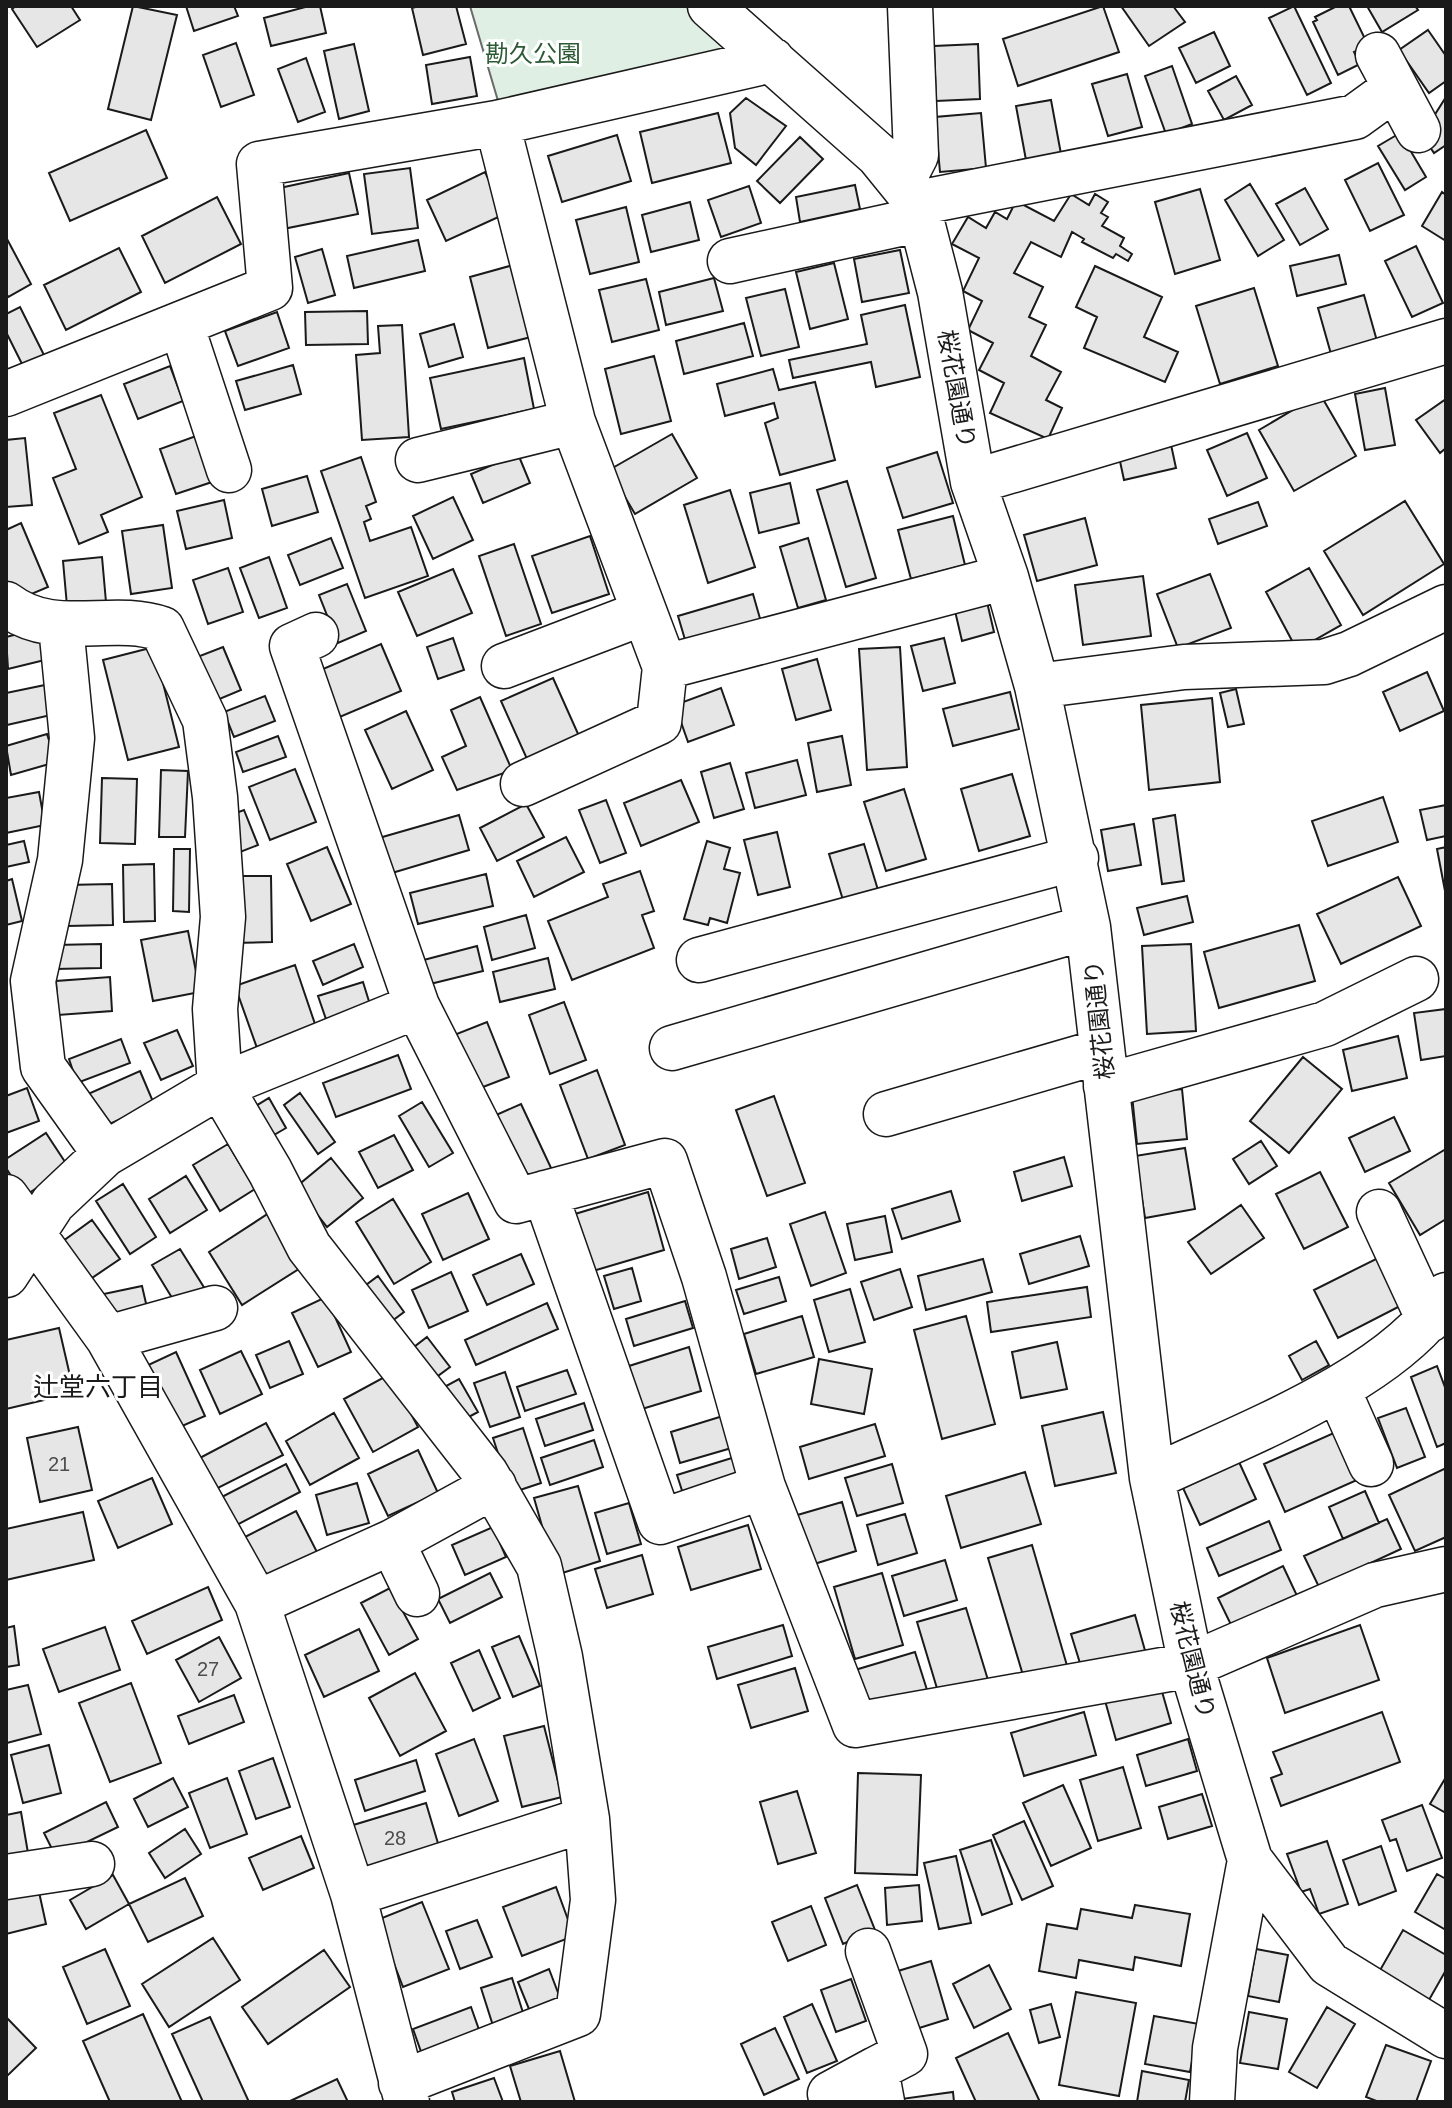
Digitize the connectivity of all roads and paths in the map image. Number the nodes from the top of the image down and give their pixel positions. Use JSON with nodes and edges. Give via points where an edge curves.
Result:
{"nodes":[{"id":1,"x":710,"y":6,"type":"edge"},
{"id":2,"x":910,"y":6,"type":"edge"},
{"id":3,"x":772,"y":60,"type":"junction"},
{"id":4,"x":497,"y":123,"type":"junction"},
{"id":5,"x":1418,"y":130,"type":"dead end"},
{"id":6,"x":914,"y":201,"type":"junction"},
{"id":7,"x":730,"y":261,"type":"dead end"},
{"id":8,"x":181,"y":324,"type":"junction"},
{"id":9,"x":1446,"y":341,"type":"edge"},
{"id":10,"x":6,"y":394,"type":"edge"},
{"id":11,"x":573,"y":422,"type":"junction"},
{"id":12,"x":418,"y":460,"type":"dead end"},
{"id":13,"x":229,"y":470,"type":"dead end"},
{"id":14,"x":973,"y":482,"type":"junction"},
{"id":15,"x":1006,"y":577,"type":"junction"},
{"id":16,"x":6,"y":604,"type":"edge"},
{"id":17,"x":1446,"y":607,"type":"edge"},
{"id":18,"x":643,"y":613,"type":"junction"},
{"id":19,"x":61,"y":626,"type":"junction"},
{"id":20,"x":316,"y":635,"type":"dead end"},
{"id":21,"x":504,"y":666,"type":"dead end"},
{"id":22,"x":665,"y":667,"type":"junction"},
{"id":23,"x":1037,"y":686,"type":"junction"},
{"id":24,"x":523,"y":784,"type":"dead end"},
{"id":25,"x":1076,"y":858,"type":"junction"},
{"id":26,"x":1088,"y":927,"type":"junction"},
{"id":27,"x":699,"y":960,"type":"dead end"},
{"id":28,"x":1416,"y":979,"type":"dead end"},
{"id":29,"x":417,"y":1006,"type":"junction"},
{"id":30,"x":672,"y":1048,"type":"dead end"},
{"id":31,"x":1104,"y":1068,"type":"junction"},
{"id":32,"x":220,"y":1086,"type":"junction"},
{"id":33,"x":886,"y":1114,"type":"dead end"},
{"id":34,"x":105,"y":1154,"type":"junction"},
{"id":35,"x":545,"y":1193,"type":"junction"},
{"id":36,"x":6,"y":1197,"type":"edge"},
{"id":37,"x":1379,"y":1212,"type":"dead end"},
{"id":38,"x":33,"y":1236,"type":"junction"},
{"id":39,"x":6,"y":1275,"type":"edge"},
{"id":40,"x":215,"y":1308,"type":"dead end"},
{"id":41,"x":1441,"y":1308,"type":"edge"},
{"id":42,"x":108,"y":1338,"type":"junction"},
{"id":43,"x":1338,"y":1390,"type":"junction"},
{"id":44,"x":1371,"y":1464,"type":"dead end"},
{"id":45,"x":1152,"y":1478,"type":"junction"},
{"id":46,"x":494,"y":1486,"type":"junction"},
{"id":47,"x":763,"y":1487,"type":"junction"},
{"id":48,"x":392,"y":1542,"type":"junction"},
{"id":49,"x":1446,"y":1569,"type":"edge"},
{"id":50,"x":417,"y":1594,"type":"dead end"},
{"id":51,"x":257,"y":1603,"type":"junction"},
{"id":52,"x":1191,"y":1665,"type":"junction"},
{"id":53,"x":587,"y":1819,"type":"junction"},
{"id":54,"x":1250,"y":1860,"type":"junction"},
{"id":55,"x":92,"y":1864,"type":"dead end"},
{"id":56,"x":6,"y":1877,"type":"edge"},
{"id":57,"x":353,"y":1894,"type":"junction"},
{"id":58,"x":868,"y":1951,"type":"dead end"},
{"id":59,"x":1443,"y":2029,"type":"edge"},
{"id":60,"x":879,"y":2085,"type":"edge"},
{"id":61,"x":404,"y":2092,"type":"edge"},
{"id":62,"x":830,"y":2094,"type":"dead end"},
{"id":63,"x":1212,"y":2102,"type":"edge"}],
"edges":[{"from":1,"to":3,"type":"street","name":"桜花園通り"},
{"from":2,"to":6,"type":"street"},
{"from":3,"to":4,"type":"street"},
{"from":3,"to":6,"type":"street","name":"桜花園通り","via":[[878,155]]},
{"from":4,"to":8,"type":"street","via":[[259,164],[270,288]]},
{"from":4,"to":11,"type":"street"},
{"from":5,"to":6,"type":"street","via":[[1386,71],[1355,117]]},
{"from":6,"to":7,"type":"street"},
{"from":6,"to":14,"type":"street","name":"桜花園通り","via":[[940,292]]},
{"from":8,"to":10,"type":"street"},
{"from":8,"to":13,"type":"street"},
{"from":9,"to":14,"type":"street"},
{"from":11,"to":12,"type":"street"},
{"from":11,"to":18,"type":"street"},
{"from":14,"to":15,"type":"street","name":"桜花園通り"},
{"from":15,"to":22,"type":"street"},
{"from":15,"to":23,"type":"street","name":"桜花園通り"},
{"from":16,"to":19,"type":"street"},
{"from":17,"to":23,"type":"street","via":[[1324,662],[1184,667]]},
{"from":18,"to":21,"type":"street"},
{"from":18,"to":22,"type":"street"},
{"from":19,"to":32,"type":"street","via":[[145,623],[162,629],[205,720],[223,917],[215,1009]]},
{"from":19,"to":34,"type":"street","via":[[72,738],[60,860],[33,981],[43,1067]]},
{"from":20,"to":29,"type":"street","via":[[292,646]]},
{"from":22,"to":24,"type":"street","via":[[659,722]]},
{"from":23,"to":25,"type":"street","name":"桜花園通り"},
{"from":25,"to":26,"type":"street","name":"桜花園通り"},
{"from":25,"to":27,"type":"street"},
{"from":26,"to":30,"type":"street"},
{"from":26,"to":31,"type":"street","name":"桜花園通り"},
{"from":28,"to":31,"type":"street","via":[[1325,1024]]},
{"from":29,"to":32,"type":"street"},
{"from":29,"to":35,"type":"street","via":[[516,1201]]},
{"from":31,"to":33,"type":"street"},
{"from":31,"to":45,"type":"street","name":"桜花園通り"},
{"from":32,"to":34,"type":"street"},
{"from":32,"to":46,"type":"street","via":[[309,1247]]},
{"from":34,"to":38,"type":"street","via":[[53,1203]]},
{"from":35,"to":47,"type":"street","via":[[660,1522]]},
{"from":35,"to":47,"type":"street","via":[[665,1161]]},
{"from":36,"to":38,"type":"street"},
{"from":37,"to":41,"type":"street"},
{"from":38,"to":39,"type":"street"},
{"from":38,"to":42,"type":"street"},
{"from":40,"to":42,"type":"street"},
{"from":41,"to":43,"type":"street"},
{"from":42,"to":51,"type":"street"},
{"from":43,"to":44,"type":"street"},
{"from":43,"to":45,"type":"street"},
{"from":45,"to":52,"type":"street","name":"桜花園通り"},
{"from":46,"to":48,"type":"street"},
{"from":46,"to":53,"type":"street","via":[[539,1566]]},
{"from":47,"to":52,"type":"street","via":[[855,1725]]},
{"from":48,"to":50,"type":"street"},
{"from":48,"to":51,"type":"street"},
{"from":49,"to":52,"type":"street","via":[[1375,1585]]},
{"from":51,"to":57,"type":"street"},
{"from":52,"to":54,"type":"street","name":"桜花園通り"},
{"from":53,"to":57,"type":"street"},
{"from":53,"to":61,"type":"street","via":[[593,1900],[578,2014]]},
{"from":54,"to":59,"type":"street","name":"桜花園通り","via":[[1329,1964]]},
{"from":54,"to":63,"type":"street","via":[[1215,2048]]},
{"from":55,"to":56,"type":"street"},
{"from":57,"to":61,"type":"street"},
{"from":58,"to":60,"type":"street","via":[[905,2054]]},
{"from":60,"to":62,"type":"street"}]}
